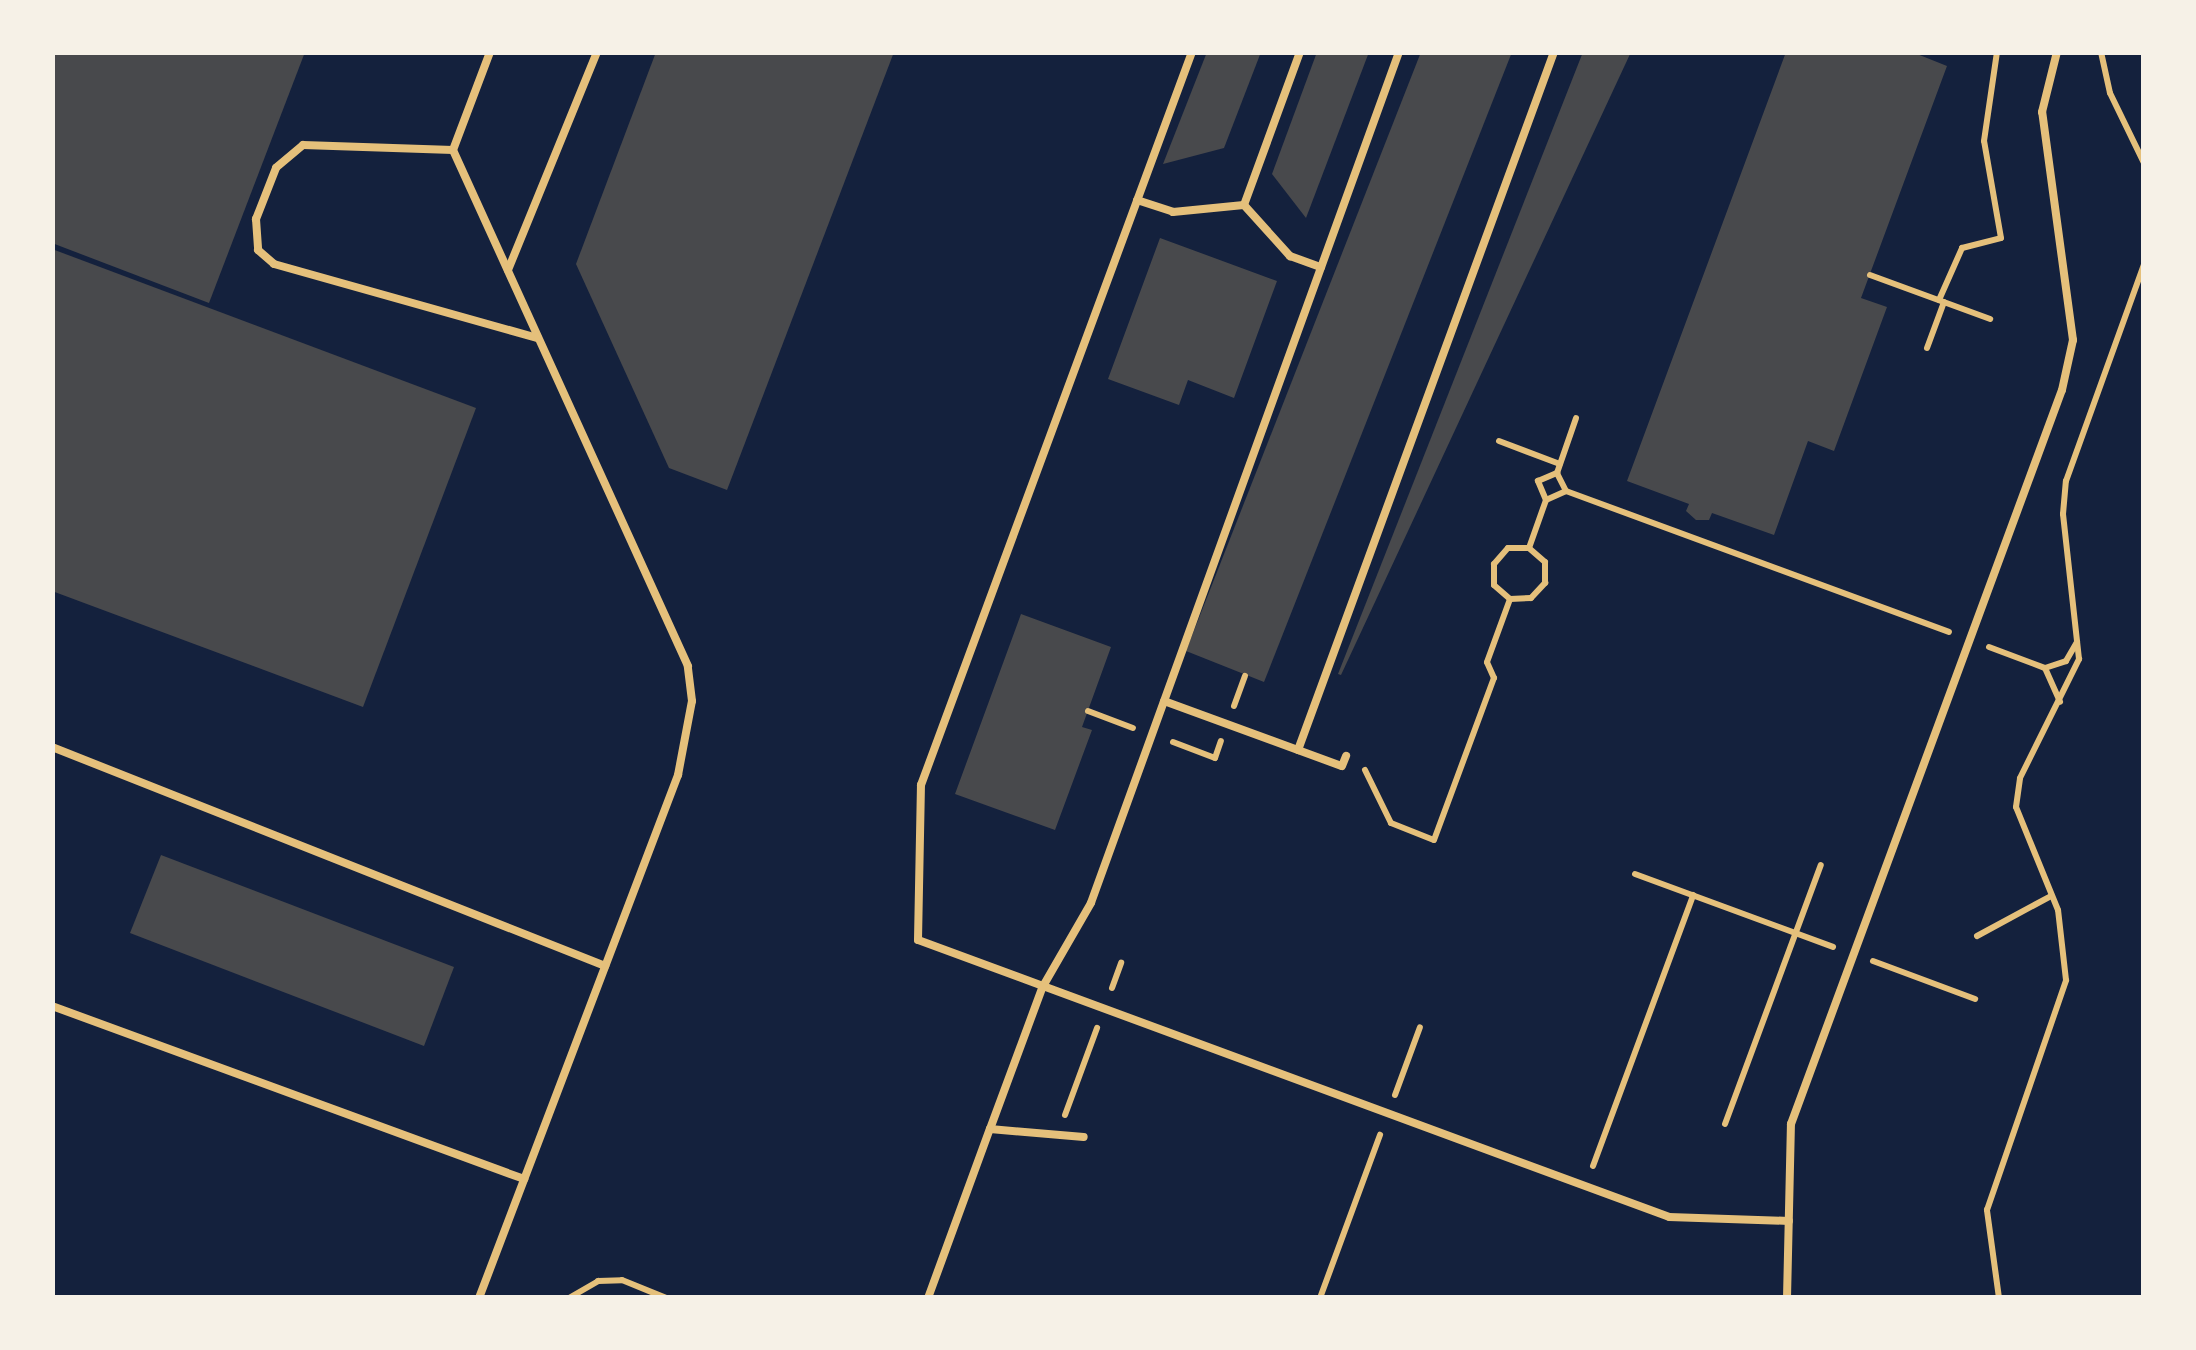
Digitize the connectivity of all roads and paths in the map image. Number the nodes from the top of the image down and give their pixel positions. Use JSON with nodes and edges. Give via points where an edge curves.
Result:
{"nodes":[{"id":1,"x":490,"y":52,"type":"edge"},
{"id":2,"x":597,"y":52,"type":"edge"},
{"id":3,"x":1192,"y":52,"type":"edge"},
{"id":4,"x":1300,"y":52,"type":"edge"},
{"id":5,"x":1398,"y":52,"type":"edge"},
{"id":6,"x":1554,"y":52,"type":"edge"},
{"id":7,"x":1997,"y":52,"type":"edge"},
{"id":8,"x":2056,"y":52,"type":"edge"},
{"id":9,"x":2102,"y":52,"type":"edge"},
{"id":10,"x":453,"y":150,"type":"junction"},
{"id":11,"x":2144,"y":162,"type":"edge"},
{"id":12,"x":1137,"y":200,"type":"junction"},
{"id":13,"x":1244,"y":204,"type":"junction"},
{"id":14,"x":2144,"y":264,"type":"edge"},
{"id":15,"x":1321,"y":267,"type":"junction"},
{"id":16,"x":508,"y":270,"type":"junction"},
{"id":17,"x":1870,"y":275,"type":"dead end"},
{"id":18,"x":1942,"y":301,"type":"junction"},
{"id":19,"x":1990,"y":318,"type":"dead end"},
{"id":20,"x":538,"y":338,"type":"junction"},
{"id":21,"x":1927,"y":348,"type":"dead end"},
{"id":22,"x":1576,"y":418,"type":"dead end"},
{"id":23,"x":1499,"y":441,"type":"dead end"},
{"id":24,"x":1558,"y":468,"type":"junction"},
{"id":25,"x":1566,"y":491,"type":"junction"},
{"id":26,"x":1546,"y":500,"type":"junction"},
{"id":27,"x":1529,"y":548,"type":"junction"},
{"id":28,"x":1510,"y":599,"type":"junction"},
{"id":29,"x":1970,"y":640,"type":"junction"},
{"id":30,"x":2078,"y":642,"type":"junction"},
{"id":31,"x":2046,"y":668,"type":"junction"},
{"id":32,"x":1164,"y":701,"type":"junction"},
{"id":33,"x":2060,"y":702,"type":"junction"},
{"id":34,"x":52,"y":747,"type":"edge"},
{"id":35,"x":1298,"y":750,"type":"junction"},
{"id":36,"x":1346,"y":756,"type":"joint"},
{"id":37,"x":1820,"y":865,"type":"dead end"},
{"id":38,"x":1635,"y":874,"type":"dead end"},
{"id":39,"x":1693,"y":895,"type":"junction"},
{"id":40,"x":2051,"y":896,"type":"junction"},
{"id":41,"x":1795,"y":932,"type":"junction"},
{"id":42,"x":1977,"y":936,"type":"dead end"},
{"id":43,"x":1854,"y":955,"type":"junction"},
{"id":44,"x":1121,"y":964,"type":"dead end"},
{"id":45,"x":605,"y":966,"type":"junction"},
{"id":46,"x":1043,"y":986,"type":"junction"},
{"id":47,"x":1975,"y":999,"type":"dead end"},
{"id":48,"x":52,"y":1006,"type":"edge"},
{"id":49,"x":1104,"y":1009,"type":"junction"},
{"id":50,"x":1420,"y":1027,"type":"dead end"},
{"id":51,"x":1388,"y":1113,"type":"junction"},
{"id":52,"x":1724,"y":1124,"type":"dead end"},
{"id":53,"x":990,"y":1129,"type":"junction"},
{"id":54,"x":1058,"y":1135,"type":"junction"},
{"id":55,"x":1084,"y":1138,"type":"dead end"},
{"id":56,"x":524,"y":1179,"type":"junction"},
{"id":57,"x":1585,"y":1186,"type":"junction"},
{"id":58,"x":1789,"y":1221,"type":"junction"},
{"id":59,"x":662,"y":1297,"type":"edge"},
{"id":60,"x":479,"y":1298,"type":"edge"},
{"id":61,"x":569,"y":1298,"type":"edge"},
{"id":62,"x":928,"y":1298,"type":"edge"},
{"id":63,"x":1320,"y":1298,"type":"edge"},
{"id":64,"x":1787,"y":1298,"type":"edge"},
{"id":65,"x":1999,"y":1298,"type":"edge"}],
"edges":[{"from":1,"to":10,"type":"lane"},
{"from":2,"to":16,"type":"lane"},
{"from":3,"to":12,"type":"lane"},
{"from":4,"to":13,"type":"lane"},
{"from":5,"to":15,"type":"lane"},
{"from":6,"to":35,"type":"lane"},
{"from":7,"to":18,"type":"path","via":[[1984,141],[2000,238],[1962,248]]},
{"from":8,"to":29,"type":"lane","via":[[2042,112],[2073,340],[2062,390]]},
{"from":9,"to":11,"type":"path","via":[[2110,93]]},
{"from":10,"to":16,"type":"lane"},
{"from":10,"to":20,"type":"lane","via":[[303,145],[276,168],[256,219],[258,250],[274,264]]},
{"from":12,"to":13,"type":"lane","via":[[1173,212]]},
{"from":12,"to":46,"type":"lane","via":[[922,785],[918,940]]},
{"from":13,"to":15,"type":"lane","via":[[1290,256]]},
{"from":14,"to":30,"type":"path","via":[[2066,481],[2062,514]]},
{"from":15,"to":32,"type":"lane"},
{"from":16,"to":20,"type":"lane"},
{"from":17,"to":18,"type":"path"},
{"from":18,"to":19,"type":"path"},
{"from":18,"to":21,"type":"path"},
{"from":20,"to":45,"type":"lane","via":[[688,666],[692,701],[678,774]]},
{"from":22,"to":24,"type":"path"},
{"from":23,"to":24,"type":"path"},
{"from":24,"to":25,"type":"path"},
{"from":24,"to":26,"type":"path","via":[[1538,481]]},
{"from":25,"to":26,"type":"path"},
{"from":25,"to":29,"type":"path"},
{"from":26,"to":27,"type":"path"},
{"from":27,"to":28,"type":"path","via":[[1544,562],[1545,583],[1530,598]]},
{"from":27,"to":28,"type":"path","via":[[1508,548],[1494,564],[1494,585]]},
{"from":28,"to":36,"type":"path","via":[[1487,662],[1494,678],[1434,840],[1391,823],[1362,762]]},
{"from":29,"to":31,"type":"path"},
{"from":29,"to":43,"type":"lane"},
{"from":30,"to":31,"type":"path","via":[[2066,661]]},
{"from":30,"to":33,"type":"path","via":[[2079,659]]},
{"from":31,"to":33,"type":"path"},
{"from":32,"to":35,"type":"lane"},
{"from":32,"to":46,"type":"lane","via":[[1091,902]]},
{"from":33,"to":40,"type":"path","via":[[2020,778],[2016,807]]},
{"from":34,"to":45,"type":"lane"},
{"from":35,"to":36,"type":"lane","via":[[1342,766]]},
{"from":37,"to":41,"type":"path"},
{"from":38,"to":39,"type":"path"},
{"from":39,"to":41,"type":"path"},
{"from":39,"to":57,"type":"path"},
{"from":40,"to":42,"type":"path"},
{"from":40,"to":65,"type":"path","via":[[2064,933],[2066,980],[1987,1210]]},
{"from":41,"to":43,"type":"path"},
{"from":41,"to":52,"type":"path"},
{"from":43,"to":47,"type":"path"},
{"from":43,"to":58,"type":"lane","via":[[1791,1124]]},
{"from":44,"to":49,"type":"path"},
{"from":45,"to":56,"type":"lane"},
{"from":46,"to":49,"type":"lane"},
{"from":46,"to":53,"type":"lane"},
{"from":48,"to":56,"type":"lane"},
{"from":49,"to":51,"type":"lane"},
{"from":49,"to":54,"type":"path"},
{"from":50,"to":51,"type":"path"},
{"from":51,"to":57,"type":"lane"},
{"from":51,"to":63,"type":"path"},
{"from":53,"to":54,"type":"lane"},
{"from":53,"to":62,"type":"lane"},
{"from":54,"to":55,"type":"lane"},
{"from":56,"to":60,"type":"lane"},
{"from":57,"to":58,"type":"lane","via":[[1669,1216]]},
{"from":58,"to":64,"type":"lane"},
{"from":59,"to":61,"type":"path","via":[[622,1280],[598,1281]]}]}
